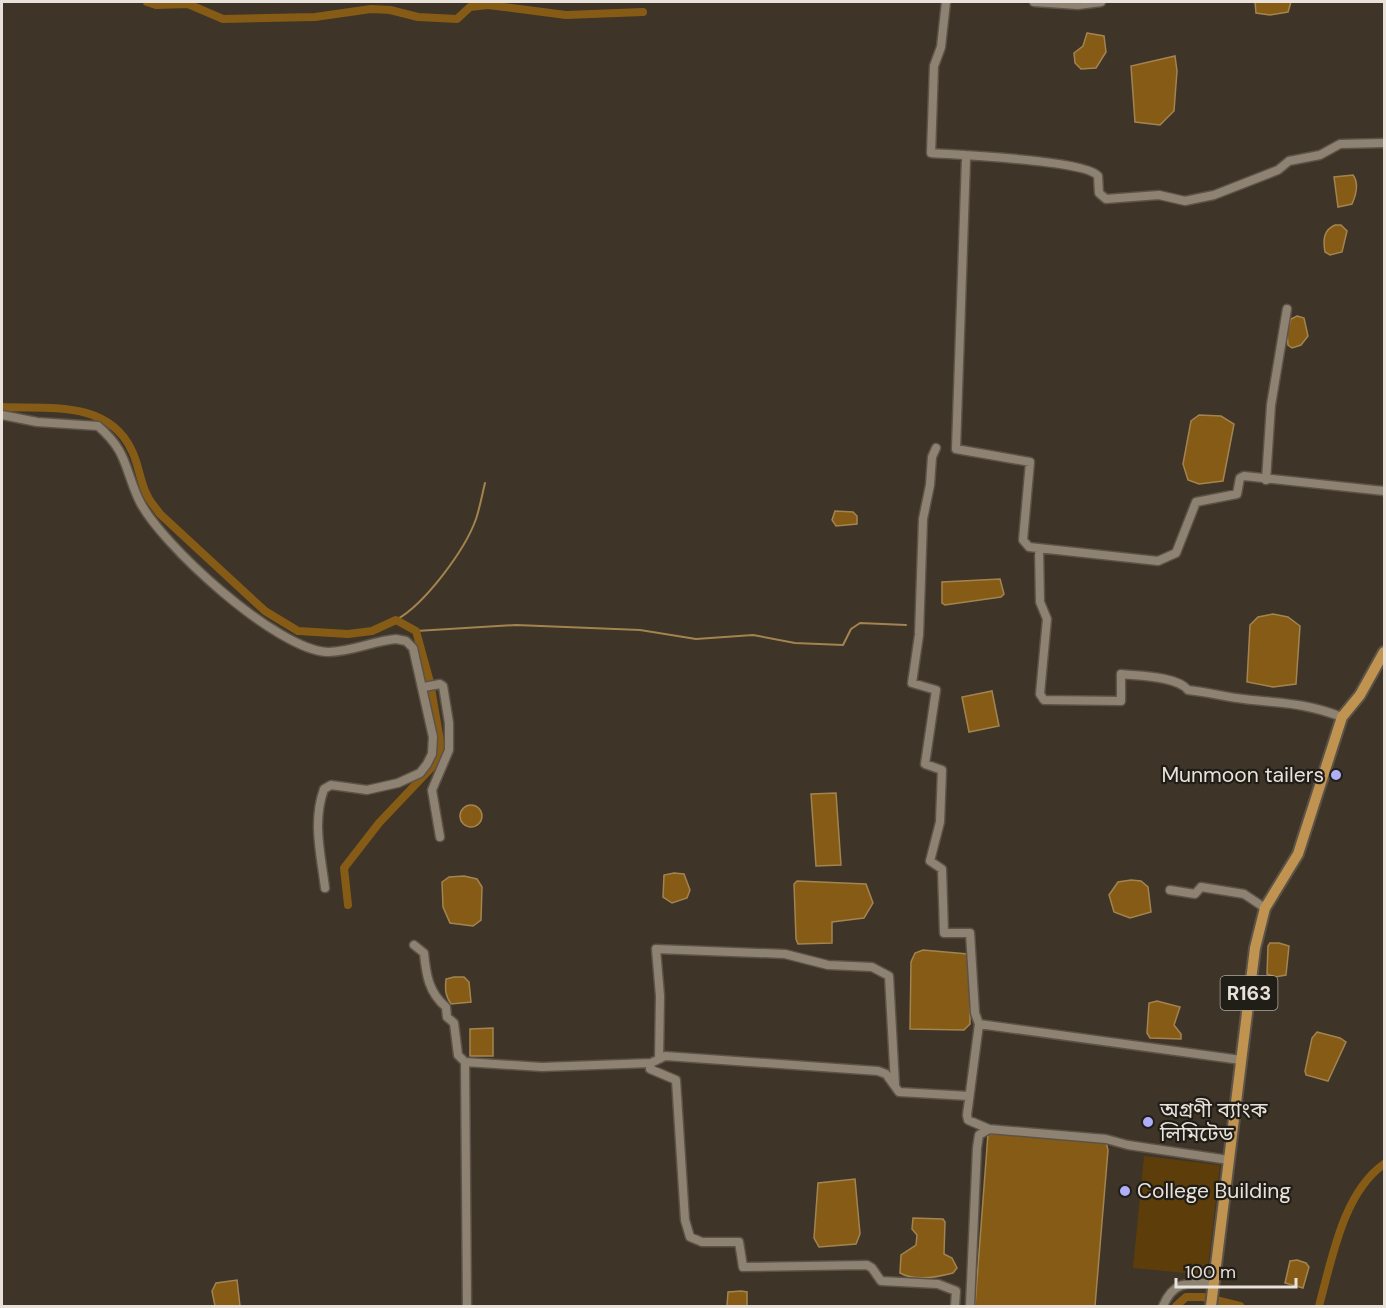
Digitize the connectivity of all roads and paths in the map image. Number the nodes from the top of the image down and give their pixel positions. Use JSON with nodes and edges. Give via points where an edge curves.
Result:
{"nodes":[{"id":1,"x":946,"y":2,"type":"edge"},
{"id":2,"x":1034,"y":2,"type":"edge"},
{"id":3,"x":1101,"y":2,"type":"edge"},
{"id":4,"x":1384,"y":143,"type":"edge"},
{"id":5,"x":964,"y":155,"type":"junction"},
{"id":6,"x":1287,"y":309,"type":"dead end"},
{"id":7,"x":2,"y":415,"type":"edge"},
{"id":8,"x":936,"y":448,"type":"dead end"},
{"id":9,"x":1266,"y":480,"type":"junction"},
{"id":10,"x":1384,"y":491,"type":"edge"},
{"id":11,"x":1039,"y":548,"type":"junction"},
{"id":12,"x":1384,"y":652,"type":"edge"},
{"id":13,"x":424,"y":687,"type":"junction"},
{"id":14,"x":1342,"y":717,"type":"junction"},
{"id":15,"x":440,"y":837,"type":"dead end"},
{"id":16,"x":325,"y":888,"type":"dead end"},
{"id":17,"x":1170,"y":890,"type":"dead end"},
{"id":18,"x":1265,"y":908,"type":"junction"},
{"id":19,"x":414,"y":945,"type":"dead end"},
{"id":20,"x":979,"y":1024,"type":"junction"},
{"id":21,"x":1240,"y":1060,"type":"junction"},
{"id":22,"x":655,"y":1061,"type":"junction"},
{"id":23,"x":465,"y":1062,"type":"junction"},
{"id":24,"x":896,"y":1087,"type":"junction"},
{"id":25,"x":969,"y":1096,"type":"junction"},
{"id":26,"x":989,"y":1129,"type":"junction"},
{"id":27,"x":1229,"y":1160,"type":"junction"},
{"id":28,"x":1214,"y":1284,"type":"junction"},
{"id":29,"x":467,"y":1306,"type":"edge"},
{"id":30,"x":955,"y":1306,"type":"edge"},
{"id":31,"x":969,"y":1306,"type":"edge"},
{"id":32,"x":1162,"y":1306,"type":"edge"},
{"id":33,"x":1211,"y":1306,"type":"edge"}],
"edges":[{"from":1,"to":5,"type":"street","via":[[941,47],[934,66],[929,150]]},
{"from":2,"to":3,"type":"street"},
{"from":4,"to":5,"type":"street","via":[[1340,144],[1320,154],[1289,161],[1278,170],[1214,195],[1185,201],[1159,195],[1106,199],[1099,193],[1098,176],[1088,170]]},
{"from":5,"to":11,"type":"street","via":[[956,449],[1030,462],[1023,540],[1029,547]]},
{"from":6,"to":9,"type":"street","via":[[1271,405]]},
{"from":7,"to":13,"type":"street","via":[[98,426],[122,451],[139,499],[168,541],[225,593],[278,632],[316,650],[329,652],[384,640],[406,641],[413,648]]},
{"from":8,"to":20,"type":"street","via":[[923,519],[919,635],[912,683],[936,690],[925,764],[942,770],[940,822],[930,861],[942,869],[944,933],[970,933]]},
{"from":9,"to":10,"type":"street"},
{"from":9,"to":11,"type":"street","via":[[1244,476],[1240,478],[1237,494],[1196,502],[1176,553],[1158,561]]},
{"from":11,"to":14,"type":"street","via":[[1040,602],[1047,619],[1040,694],[1044,700],[1121,701],[1121,674],[1155,677],[1185,685],[1188,690],[1296,703]]},
{"from":12,"to":14,"type":"main road","number":"R163","via":[[1376,672]]},
{"from":13,"to":15,"type":"street","via":[[443,687],[449,723],[448,750],[432,785]]},
{"from":13,"to":16,"type":"street","via":[[434,737],[432,754],[420,773],[367,790],[332,785],[324,789],[318,805],[317,829]]},
{"from":14,"to":18,"type":"main road","number":"R163","via":[[1298,854]]},
{"from":17,"to":18,"type":"street","via":[[1195,894],[1201,887],[1244,894]]},
{"from":18,"to":21,"type":"main road","number":"R163","via":[[1255,948]]},
{"from":19,"to":23,"type":"street","via":[[424,953],[434,997],[446,1007],[447,1017],[454,1023],[458,1055]]},
{"from":20,"to":21,"type":"street"},
{"from":20,"to":25,"type":"street"},
{"from":21,"to":27,"type":"main road","number":"R163"},
{"from":22,"to":23,"type":"street","via":[[542,1067]]},
{"from":22,"to":24,"type":"street","via":[[676,1056],[878,1071],[886,1074]]},
{"from":22,"to":24,"type":"street","via":[[660,996],[656,949],[785,954],[828,965],[872,967],[889,976]]},
{"from":22,"to":30,"type":"street","via":[[653,1071],[669,1074],[676,1080],[685,1220],[690,1237],[702,1242],[739,1242],[743,1267],[867,1265],[881,1281],[938,1284],[956,1291]]},
{"from":23,"to":29,"type":"street"},
{"from":24,"to":25,"type":"street","via":[[899,1092]]},
{"from":25,"to":26,"type":"street","via":[[968,1120]]},
{"from":26,"to":27,"type":"street","via":[[1106,1139]]},
{"from":26,"to":31,"type":"street","via":[[979,1135],[977,1148]]},
{"from":27,"to":28,"type":"main road","number":"R163"},
{"from":28,"to":32,"type":"street","via":[[1173,1288]]},
{"from":28,"to":33,"type":"main road","number":"R163"}]}
